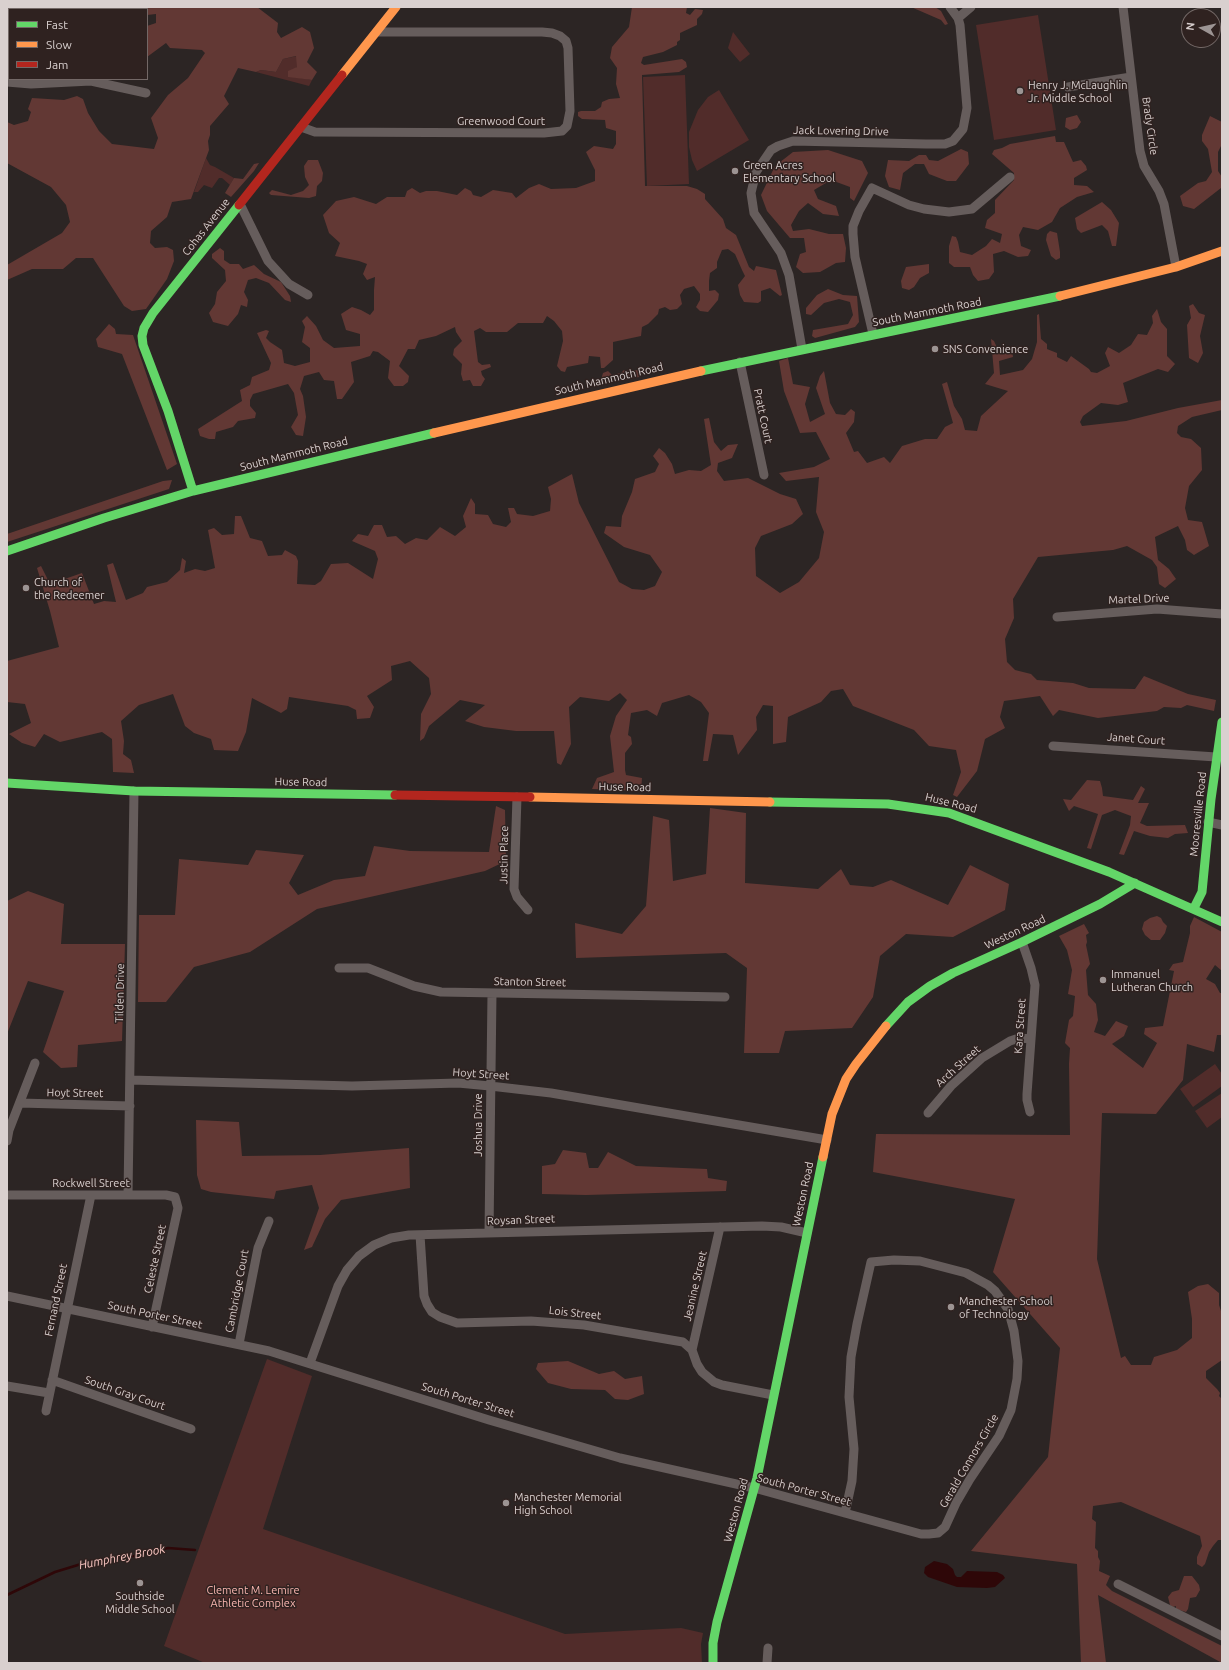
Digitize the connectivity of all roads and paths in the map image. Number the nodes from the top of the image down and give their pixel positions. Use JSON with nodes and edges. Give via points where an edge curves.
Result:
{"nodes":[{"id":1,"x":396,"y":7,"type":"edge"},
{"id":2,"x":950,"y":7,"type":"edge"},
{"id":3,"x":971,"y":7,"type":"edge"},
{"id":4,"x":1123,"y":7,"type":"edge"},
{"id":5,"x":958,"y":18,"type":"junction"},
{"id":6,"x":377,"y":32,"type":"junction"},
{"id":7,"x":1131,"y":77,"type":"junction"},
{"id":8,"x":7,"y":82,"type":"edge"},
{"id":9,"x":1068,"y":87,"type":"dead end"},
{"id":10,"x":146,"y":93,"type":"dead end"},
{"id":11,"x":301,"y":127,"type":"junction"},
{"id":12,"x":1010,"y":177,"type":"dead end"},
{"id":13,"x":240,"y":204,"type":"junction"},
{"id":14,"x":1222,"y":251,"type":"edge"},
{"id":15,"x":1176,"y":267,"type":"junction"},
{"id":16,"x":308,"y":295,"type":"dead end"},
{"id":17,"x":873,"y":334,"type":"junction"},
{"id":18,"x":802,"y":349,"type":"junction"},
{"id":19,"x":740,"y":362,"type":"junction"},
{"id":20,"x":764,"y":475,"type":"dead end"},
{"id":21,"x":193,"y":491,"type":"junction"},
{"id":22,"x":7,"y":551,"type":"edge"},
{"id":23,"x":1222,"y":614,"type":"edge"},
{"id":24,"x":1058,"y":617,"type":"dead end"},
{"id":25,"x":1222,"y":722,"type":"edge"},
{"id":26,"x":1053,"y":746,"type":"dead end"},
{"id":27,"x":1216,"y":757,"type":"junction"},
{"id":28,"x":7,"y":783,"type":"edge"},
{"id":29,"x":134,"y":791,"type":"junction"},
{"id":30,"x":517,"y":797,"type":"junction"},
{"id":31,"x":1208,"y":822,"type":"junction"},
{"id":32,"x":1222,"y":825,"type":"edge"},
{"id":33,"x":1135,"y":883,"type":"junction"},
{"id":34,"x":1194,"y":908,"type":"junction"},
{"id":35,"x":528,"y":910,"type":"dead end"},
{"id":36,"x":1222,"y":922,"type":"edge"},
{"id":37,"x":1022,"y":942,"type":"junction"},
{"id":38,"x":338,"y":968,"type":"dead end"},
{"id":39,"x":492,"y":993,"type":"junction"},
{"id":40,"x":725,"y":997,"type":"dead end"},
{"id":41,"x":1031,"y":1038,"type":"junction"},
{"id":42,"x":35,"y":1064,"type":"dead end"},
{"id":43,"x":130,"y":1080,"type":"junction"},
{"id":44,"x":490,"y":1086,"type":"junction"},
{"id":45,"x":20,"y":1103,"type":"junction"},
{"id":46,"x":130,"y":1106,"type":"junction"},
{"id":47,"x":1030,"y":1112,"type":"dead end"},
{"id":48,"x":928,"y":1113,"type":"dead end"},
{"id":49,"x":827,"y":1140,"type":"junction"},
{"id":50,"x":7,"y":1141,"type":"edge"},
{"id":51,"x":7,"y":1195,"type":"edge"},
{"id":52,"x":91,"y":1195,"type":"junction"},
{"id":53,"x":128,"y":1195,"type":"junction"},
{"id":54,"x":175,"y":1197,"type":"joint"},
{"id":55,"x":270,"y":1221,"type":"dead end"},
{"id":56,"x":720,"y":1227,"type":"junction"},
{"id":57,"x":489,"y":1233,"type":"junction"},
{"id":58,"x":807,"y":1233,"type":"junction"},
{"id":59,"x":420,"y":1235,"type":"junction"},
{"id":60,"x":7,"y":1296,"type":"edge"},
{"id":61,"x":67,"y":1308,"type":"junction"},
{"id":62,"x":152,"y":1327,"type":"junction"},
{"id":63,"x":239,"y":1344,"type":"junction"},
{"id":64,"x":692,"y":1350,"type":"junction"},
{"id":65,"x":310,"y":1363,"type":"junction"},
{"id":66,"x":52,"y":1380,"type":"junction"},
{"id":67,"x":7,"y":1386,"type":"edge"},
{"id":68,"x":49,"y":1393,"type":"junction"},
{"id":69,"x":773,"y":1395,"type":"junction"},
{"id":70,"x":46,"y":1411,"type":"dead end"},
{"id":71,"x":190,"y":1429,"type":"dead end"},
{"id":72,"x":754,"y":1488,"type":"junction"},
{"id":73,"x":845,"y":1513,"type":"junction"},
{"id":74,"x":922,"y":1534,"type":"joint"},
{"id":75,"x":1118,"y":1584,"type":"dead end"},
{"id":76,"x":1222,"y":1636,"type":"edge"},
{"id":77,"x":768,"y":1648,"type":"dead end"},
{"id":78,"x":713,"y":1663,"type":"edge"},
{"id":79,"x":767,"y":1663,"type":"edge"}],
"edges":[{"from":1,"to":6,"type":"street","name":"Cohas Avenue"},
{"from":2,"to":5,"type":"street","name":"Jack Lovering Drive"},
{"from":3,"to":5,"type":"street"},
{"from":4,"to":7,"type":"street","name":"Brady Circle"},
{"from":5,"to":18,"type":"street","name":"Jack Lovering Drive","via":[[967,108],[963,129],[953,141],[945,144],[926,144],[793,141],[770,150],[756,172],[751,193],[754,213],[780,253],[789,275]]},
{"from":6,"to":11,"type":"street","name":"Cohas Avenue"},
{"from":6,"to":11,"type":"street","name":"Greenwood Court","via":[[542,32],[560,36],[568,48],[570,111],[567,126],[562,131],[544,133],[314,132]]},
{"from":7,"to":9,"type":"street"},
{"from":7,"to":15,"type":"street","name":"Brady Circle","via":[[1142,159],[1164,204]]},
{"from":8,"to":10,"type":"street","via":[[31,84],[91,81]]},
{"from":11,"to":13,"type":"street","name":"Cohas Avenue"},
{"from":12,"to":17,"type":"street","via":[[972,209],[949,212],[909,205],[872,188],[859,211],[853,226],[853,234],[855,257]]},
{"from":13,"to":16,"type":"street","via":[[268,261],[289,284]]},
{"from":13,"to":21,"type":"street","name":"Cohas Avenue","via":[[150,316],[142,336]]},
{"from":14,"to":15,"type":"street","name":"South Mammoth Road"},
{"from":15,"to":17,"type":"street","name":"South Mammoth Road","via":[[1089,290]]},
{"from":17,"to":18,"type":"street","name":"South Mammoth Road"},
{"from":18,"to":19,"type":"street","name":"South Mammoth Road"},
{"from":19,"to":20,"type":"street","name":"Pratt Court"},
{"from":19,"to":21,"type":"street","name":"South Mammoth Road"},
{"from":21,"to":22,"type":"street","name":"South Mammoth Road"},
{"from":23,"to":24,"type":"street","name":"Martel Drive","via":[[1157,609]]},
{"from":25,"to":27,"type":"street","name":"Mooresville Road"},
{"from":26,"to":27,"type":"street","name":"Janet Court"},
{"from":27,"to":31,"type":"street","name":"Mooresville Road"},
{"from":28,"to":29,"type":"street","name":"Huse Road"},
{"from":29,"to":30,"type":"street","name":"Huse Road"},
{"from":29,"to":43,"type":"street","name":"Tilden Drive"},
{"from":30,"to":33,"type":"street","name":"Huse Road","via":[[888,804],[917,807],[978,822]]},
{"from":30,"to":35,"type":"street","name":"Justin Place","via":[[514,889]]},
{"from":31,"to":32,"type":"street"},
{"from":31,"to":34,"type":"street","name":"Mooresville Road","via":[[1202,892]]},
{"from":33,"to":34,"type":"street","name":"Huse Road"},
{"from":33,"to":37,"type":"street","name":"Weston Road","via":[[1100,904]]},
{"from":34,"to":36,"type":"street","name":"Huse Road"},
{"from":37,"to":41,"type":"street","name":"Kara Street","via":[[1034,985]]},
{"from":37,"to":49,"type":"street","name":"Weston Road","via":[[953,973],[908,1002],[872,1043],[846,1080],[832,1114]]},
{"from":38,"to":39,"type":"street","name":"Stanton Street","via":[[368,968],[433,991]]},
{"from":39,"to":40,"type":"street","name":"Stanton Street"},
{"from":39,"to":44,"type":"street","name":"Joshua Drive"},
{"from":41,"to":47,"type":"street","name":"Kara Street","via":[[1027,1100]]},
{"from":41,"to":48,"type":"street","name":"Arch Street","via":[[1010,1041],[982,1058],[951,1086]]},
{"from":42,"to":45,"type":"street"},
{"from":43,"to":44,"type":"street","name":"Hoyt Street","via":[[352,1086],[458,1083]]},
{"from":43,"to":46,"type":"street","name":"Tilden Drive"},
{"from":44,"to":49,"type":"street","name":"Hoyt Street"},
{"from":44,"to":57,"type":"street","name":"Joshua Drive"},
{"from":45,"to":46,"type":"street","name":"Hoyt Street"},
{"from":45,"to":50,"type":"street"},
{"from":46,"to":53,"type":"street","name":"Tilden Drive"},
{"from":49,"to":58,"type":"street","name":"Weston Road"},
{"from":51,"to":52,"type":"street","name":"Rockwell Street"},
{"from":52,"to":53,"type":"street","name":"Rockwell Street"},
{"from":52,"to":61,"type":"street","name":"Fernand Street"},
{"from":53,"to":54,"type":"street","name":"Rockwell Street","via":[[166,1194]]},
{"from":54,"to":62,"type":"street","name":"Celeste Street","via":[[178,1208]]},
{"from":55,"to":63,"type":"street","name":"Cambridge Court","via":[[258,1248]]},
{"from":56,"to":57,"type":"street","name":"Roysan Street"},
{"from":56,"to":58,"type":"street","name":"Roysan Street","via":[[772,1226]]},
{"from":56,"to":64,"type":"street","name":"Jeanine Street"},
{"from":57,"to":59,"type":"street","name":"Roysan Street"},
{"from":58,"to":69,"type":"street","name":"Weston Road"},
{"from":59,"to":64,"type":"street","name":"Lois Street","via":[[424,1296],[432,1312],[448,1321],[584,1324],[683,1342]]},
{"from":59,"to":65,"type":"street","name":"Roysan Street","via":[[396,1238],[374,1245],[351,1265],[338,1286]]},
{"from":60,"to":61,"type":"street","name":"South Porter Street"},
{"from":61,"to":62,"type":"street","name":"South Porter Street"},
{"from":61,"to":66,"type":"street","name":"Fernand Street"},
{"from":62,"to":63,"type":"street","name":"South Porter Street"},
{"from":63,"to":65,"type":"street","name":"South Porter Street"},
{"from":64,"to":69,"type":"street","via":[[702,1372],[714,1382]]},
{"from":65,"to":72,"type":"street","name":"South Porter Street","via":[[489,1420],[620,1458]]},
{"from":66,"to":68,"type":"street","name":"Fernand Street"},
{"from":66,"to":71,"type":"street","name":"South Gray Court"},
{"from":67,"to":68,"type":"street"},
{"from":68,"to":70,"type":"street","name":"Fernand Street"},
{"from":69,"to":72,"type":"street","name":"Weston Road"},
{"from":72,"to":73,"type":"street","name":"South Porter Street"},
{"from":72,"to":78,"type":"street","name":"Weston Road","via":[[716,1622]]},
{"from":73,"to":74,"type":"street","name":"South Porter Street"},
{"from":73,"to":74,"type":"street","name":"Gerald Connors Circle","via":[[852,1481],[854,1449],[849,1397],[851,1357],[871,1262],[920,1261],[966,1273],[988,1285],[1008,1309],[1018,1361],[1017,1379],[1006,1423],[986,1458],[970,1479],[944,1527],[938,1532]]},
{"from":75,"to":76,"type":"street"},
{"from":77,"to":79,"type":"street"}]}
